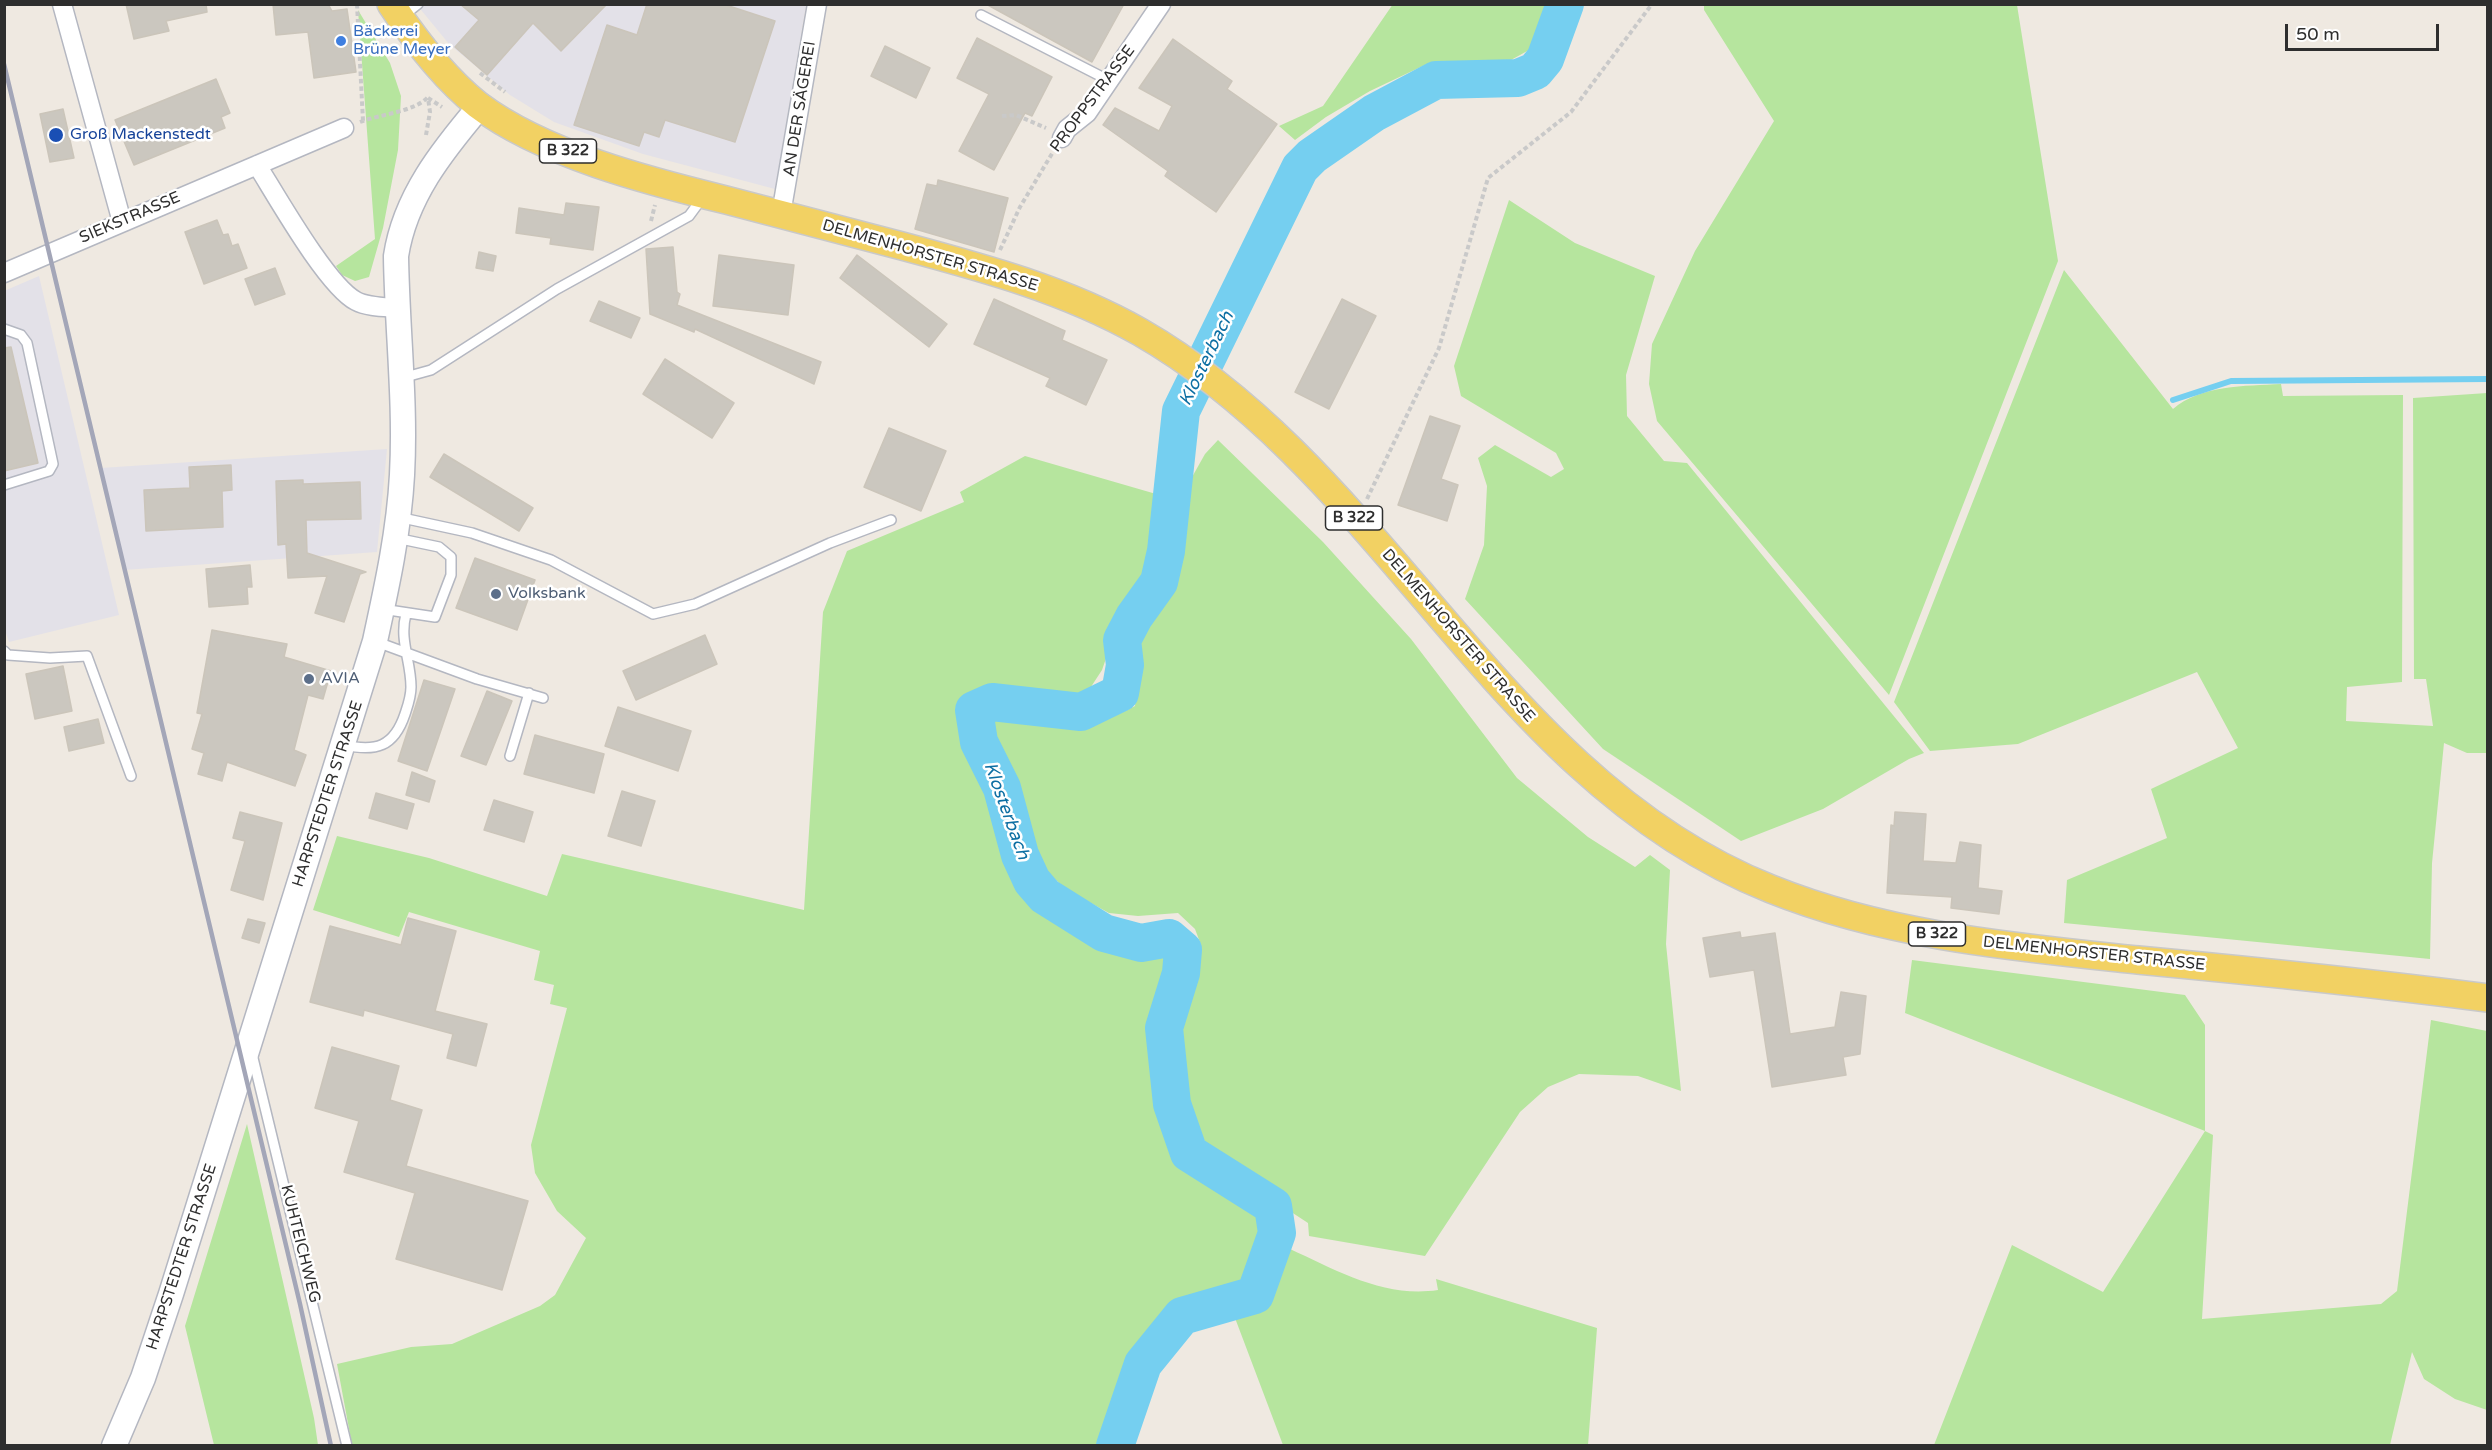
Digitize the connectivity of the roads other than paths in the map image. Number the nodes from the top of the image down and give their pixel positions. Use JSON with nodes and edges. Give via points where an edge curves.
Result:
{"nodes":[{"id":1,"x":62,"y":4,"type":"edge"},
{"id":2,"x":817,"y":4,"type":"edge"},
{"id":3,"x":1161,"y":4,"type":"edge"},
{"id":4,"x":403,"y":9,"type":"edge"},
{"id":5,"x":981,"y":15,"type":"dead end"},
{"id":6,"x":1110,"y":81,"type":"junction"},
{"id":7,"x":480,"y":106,"type":"junction"},
{"id":8,"x":344,"y":128,"type":"road end"},
{"id":9,"x":1062,"y":137,"type":"road end"},
{"id":10,"x":257,"y":165,"type":"junction"},
{"id":11,"x":704,"y":195,"type":"junction"},
{"id":12,"x":781,"y":214,"type":"junction"},
{"id":13,"x":122,"y":222,"type":"junction"},
{"id":14,"x":4,"y":273,"type":"edge"},
{"id":15,"x":397,"y":308,"type":"junction"},
{"id":16,"x":4,"y":329,"type":"edge"},
{"id":17,"x":402,"y":378,"type":"junction"},
{"id":18,"x":4,"y":485,"type":"edge"},
{"id":19,"x":891,"y":520,"type":"dead end"},
{"id":20,"x":397,"y":527,"type":"junction"},
{"id":21,"x":382,"y":609,"type":"junction"},
{"id":22,"x":406,"y":614,"type":"junction"},
{"id":23,"x":375,"y":641,"type":"junction"},
{"id":24,"x":4,"y":651,"type":"edge"},
{"id":25,"x":405,"y":652,"type":"junction"},
{"id":26,"x":530,"y":693,"type":"junction"},
{"id":27,"x":543,"y":698,"type":"dead end"},
{"id":28,"x":344,"y":745,"type":"junction"},
{"id":29,"x":510,"y":756,"type":"dead end"},
{"id":30,"x":131,"y":776,"type":"dead end"},
{"id":31,"x":2487,"y":998,"type":"edge"},
{"id":32,"x":249,"y":1044,"type":"junction"},
{"id":33,"x":114,"y":1446,"type":"edge"},
{"id":34,"x":347,"y":1446,"type":"edge"}],
"edges":[{"from":1,"to":13,"type":"street"},
{"from":2,"to":12,"type":"street","name":"AN DER SÄGEREI"},
{"from":3,"to":6,"type":"street","name":"PROPPSTRASSE"},
{"from":4,"to":7,"type":"main road","name":"DELMENHORSTER STRASSE","number":"B 322","via":[[448,78]]},
{"from":5,"to":6,"type":"lane"},
{"from":6,"to":9,"type":"street","name":"PROPPSTRASSE","via":[[1087,113]]},
{"from":7,"to":11,"type":"main road","name":"DELMENHORSTER STRASSE","number":"B 322","via":[[524,132],[570,152]]},
{"from":7,"to":15,"type":"street","name":"HARPSTEDTER STRASSE","via":[[440,155],[409,206],[396,256]]},
{"from":8,"to":10,"type":"street","name":"SIEKSTRASSE"},
{"from":10,"to":13,"type":"street","name":"SIEKSTRASSE"},
{"from":10,"to":15,"type":"street","via":[[336,283],[356,301]]},
{"from":11,"to":12,"type":"main road","name":"DELMENHORSTER STRASSE","number":"B 322"},
{"from":11,"to":17,"type":"lane","via":[[689,216],[556,290],[431,370]]},
{"from":12,"to":31,"type":"main road","name":"DELMENHORSTER STRASSE","number":"B 322","via":[[992,271],[1053,292],[1121,322],[1186,361],[1299,459],[1367,510],[1529,718],[1588,774],[1706,857],[1770,889],[1896,927],[2003,945]]},
{"from":13,"to":14,"type":"street","name":"SIEKSTRASSE"},
{"from":15,"to":17,"type":"street","name":"HARPSTEDTER STRASSE"},
{"from":16,"to":18,"type":"lane","via":[[21,335],[27,343],[53,464],[49,471]]},
{"from":17,"to":20,"type":"street","name":"HARPSTEDTER STRASSE"},
{"from":19,"to":20,"type":"lane","via":[[695,604],[653,614],[551,560],[472,533]]},
{"from":20,"to":21,"type":"street","name":"HARPSTEDTER STRASSE"},
{"from":20,"to":22,"type":"lane","via":[[451,557],[451,575],[435,618]]},
{"from":21,"to":22,"type":"lane"},
{"from":21,"to":23,"type":"street","name":"HARPSTEDTER STRASSE"},
{"from":22,"to":25,"type":"lane","via":[[402,630]]},
{"from":23,"to":25,"type":"lane"},
{"from":23,"to":28,"type":"street","name":"HARPSTEDTER STRASSE"},
{"from":24,"to":30,"type":"lane","via":[[8,655],[50,658],[87,656]]},
{"from":25,"to":26,"type":"lane","via":[[477,679]]},
{"from":25,"to":28,"type":"lane","via":[[411,687],[400,729],[379,747]]},
{"from":26,"to":27,"type":"lane"},
{"from":26,"to":29,"type":"lane"},
{"from":28,"to":32,"type":"street","name":"HARPSTEDTER STRASSE"},
{"from":32,"to":33,"type":"street","name":"HARPSTEDTER STRASSE","via":[[150,1357]]},
{"from":32,"to":34,"type":"lane","name":"KUHTEICHWEG"}]}
